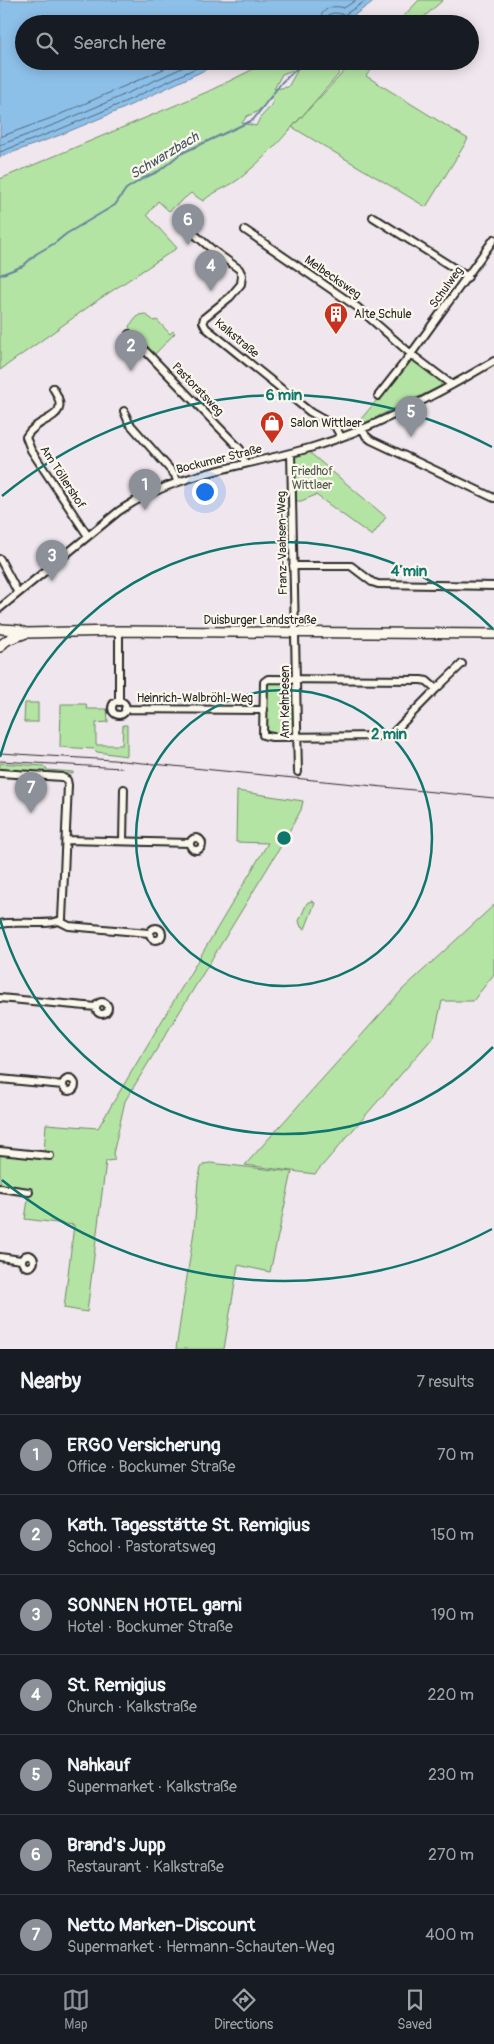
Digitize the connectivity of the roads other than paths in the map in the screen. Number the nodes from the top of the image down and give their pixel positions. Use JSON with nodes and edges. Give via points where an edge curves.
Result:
{"nodes":[{"id":1,"x":373,"y":217,"type":"dead end"},
{"id":2,"x":186,"y":227,"type":"dead end"},
{"id":3,"x":245,"y":230,"type":"dead end"},
{"id":4,"x":494,"y":239,"type":"edge"},
{"id":5,"x":468,"y":277,"type":"junction"},
{"id":6,"x":129,"y":334,"type":"dead end"},
{"id":7,"x":411,"y":354,"type":"junction"},
{"id":8,"x":494,"y":361,"type":"edge"},
{"id":9,"x":452,"y":385,"type":"junction"},
{"id":10,"x":52,"y":388,"type":"dead end"},
{"id":11,"x":378,"y":396,"type":"dead end"},
{"id":12,"x":124,"y":411,"type":"dead end"},
{"id":13,"x":362,"y":428,"type":"junction"},
{"id":14,"x":341,"y":437,"type":"junction"},
{"id":15,"x":290,"y":453,"type":"junction"},
{"id":16,"x":245,"y":464,"type":"junction"},
{"id":17,"x":177,"y":481,"type":"junction"},
{"id":18,"x":494,"y":498,"type":"edge"},
{"id":19,"x":88,"y":536,"type":"junction"},
{"id":20,"x":0,"y":559,"type":"edge"},
{"id":21,"x":294,"y":566,"type":"junction"},
{"id":22,"x":494,"y":586,"type":"edge"},
{"id":23,"x":18,"y":593,"type":"junction"},
{"id":24,"x":0,"y":608,"type":"edge"},
{"id":25,"x":1,"y":628,"type":"edge"},
{"id":26,"x":119,"y":630,"type":"junction"},
{"id":27,"x":26,"y":633,"type":"junction"},
{"id":28,"x":295,"y":633,"type":"junction"},
{"id":29,"x":494,"y":634,"type":"edge"},
{"id":30,"x":2,"y":644,"type":"edge"},
{"id":31,"x":462,"y":664,"type":"dead end"},
{"id":32,"x":296,"y":679,"type":"junction"},
{"id":33,"x":436,"y":689,"type":"junction"},
{"id":34,"x":119,"y":702,"type":"junction"},
{"id":35,"x":125,"y":709,"type":"junction"},
{"id":36,"x":264,"y":710,"type":"junction"},
{"id":37,"x":296,"y":736,"type":"junction"},
{"id":38,"x":298,"y":772,"type":"dead end"},
{"id":39,"x":0,"y":773,"type":"edge"},
{"id":40,"x":124,"y":789,"type":"dead end"},
{"id":41,"x":66,"y":840,"type":"junction"},
{"id":42,"x":123,"y":841,"type":"junction"},
{"id":43,"x":190,"y":843,"type":"dead end"},
{"id":44,"x":59,"y":921,"type":"junction"},
{"id":45,"x":0,"y":924,"type":"edge"},
{"id":46,"x":149,"y":933,"type":"dead end"},
{"id":47,"x":0,"y":998,"type":"edge"},
{"id":48,"x":96,"y":1007,"type":"dead end"},
{"id":49,"x":0,"y":1079,"type":"edge"},
{"id":50,"x":63,"y":1085,"type":"dead end"},
{"id":51,"x":0,"y":1151,"type":"edge"},
{"id":52,"x":50,"y":1156,"type":"dead end"},
{"id":53,"x":0,"y":1188,"type":"edge"},
{"id":54,"x":29,"y":1192,"type":"dead end"},
{"id":55,"x":0,"y":1257,"type":"edge"},
{"id":56,"x":22,"y":1260,"type":"dead end"}],
"edges":[{"from":1,"to":5,"type":"street"},
{"from":2,"to":14,"type":"street","name":"Kalkstraße","via":[[242,275],[238,289],[204,318],[204,326],[310,412],[335,426]]},
{"from":3,"to":7,"type":"street","name":"Melbecksweg","via":[[357,307]]},
{"from":4,"to":5,"type":"street","name":"Schulweg"},
{"from":5,"to":7,"type":"street","name":"Schulweg"},
{"from":6,"to":16,"type":"street","name":"Pastoratsweg","via":[[240,449]]},
{"from":7,"to":9,"type":"street","name":"Melbecksweg"},
{"from":7,"to":11,"type":"street","name":"Schulweg"},
{"from":8,"to":9,"type":"street","name":"Bockumer Straße"},
{"from":9,"to":13,"type":"street","name":"Bockumer Straße"},
{"from":10,"to":19,"type":"street","name":"Am Töllershof","via":[[60,399],[60,409],[34,427],[26,437],[31,450]]},
{"from":12,"to":17,"type":"street","via":[[129,423],[175,474]]},
{"from":13,"to":14,"type":"street","name":"Bockumer Straße"},
{"from":13,"to":18,"type":"street","via":[[371,440]]},
{"from":14,"to":15,"type":"street","name":"Bockumer Straße"},
{"from":15,"to":16,"type":"street","name":"Bockumer Straße"},
{"from":15,"to":21,"type":"street","name":"Franz-Vaahsen-Weg"},
{"from":16,"to":17,"type":"street","name":"Bockumer Straße"},
{"from":17,"to":19,"type":"street","name":"Bockumer Straße","via":[[139,497]]},
{"from":19,"to":23,"type":"street","name":"Bockumer Straße"},
{"from":20,"to":23,"type":"street"},
{"from":21,"to":22,"type":"street","via":[[350,566],[378,584]]},
{"from":21,"to":28,"type":"street","name":"Franz-Vaahsen-Weg"},
{"from":23,"to":24,"type":"street","name":"Bockumer Straße"},
{"from":25,"to":27,"type":"main road","name":"Duisburger Landstraße"},
{"from":25,"to":30,"type":"main road","name":"Duisburger Landstraße"},
{"from":26,"to":27,"type":"main road","name":"Duisburger Landstraße"},
{"from":26,"to":28,"type":"main road","name":"Duisburger Landstraße"},
{"from":26,"to":34,"type":"street","name":"Heinrich-Walbröhl-Weg"},
{"from":27,"to":30,"type":"main road","name":"Duisburger Landstraße"},
{"from":28,"to":29,"type":"main road","name":"Duisburger Landstraße"},
{"from":28,"to":32,"type":"street","name":"Am Kehrbesen"},
{"from":31,"to":33,"type":"street"},
{"from":32,"to":33,"type":"street","via":[[421,680]]},
{"from":32,"to":36,"type":"street","name":"Heinrich-Walbröhl-Weg","via":[[266,680]]},
{"from":32,"to":37,"type":"street","name":"Am Kehrbesen"},
{"from":33,"to":37,"type":"street","via":[[390,736]]},
{"from":34,"to":35,"type":"street","name":"Heinrich-Walbröhl-Weg"},
{"from":34,"to":35,"type":"street","name":"Heinrich-Walbröhl-Weg","via":[[112,706],[113,712],[121,715]]},
{"from":35,"to":36,"type":"street","name":"Heinrich-Walbröhl-Weg"},
{"from":36,"to":37,"type":"street","name":"Heinrich-Walbröhl-Weg","via":[[264,735]]},
{"from":37,"to":38,"type":"street","name":"Am Kehrbesen"},
{"from":39,"to":41,"type":"street","via":[[67,780]]},
{"from":40,"to":42,"type":"street"},
{"from":41,"to":42,"type":"street"},
{"from":41,"to":44,"type":"street","via":[[63,915]]},
{"from":42,"to":43,"type":"street"},
{"from":44,"to":45,"type":"street"},
{"from":44,"to":46,"type":"street","via":[[69,926]]},
{"from":47,"to":48,"type":"street"},
{"from":49,"to":50,"type":"street"},
{"from":51,"to":52,"type":"street"},
{"from":53,"to":54,"type":"street"},
{"from":55,"to":56,"type":"street"}]}
